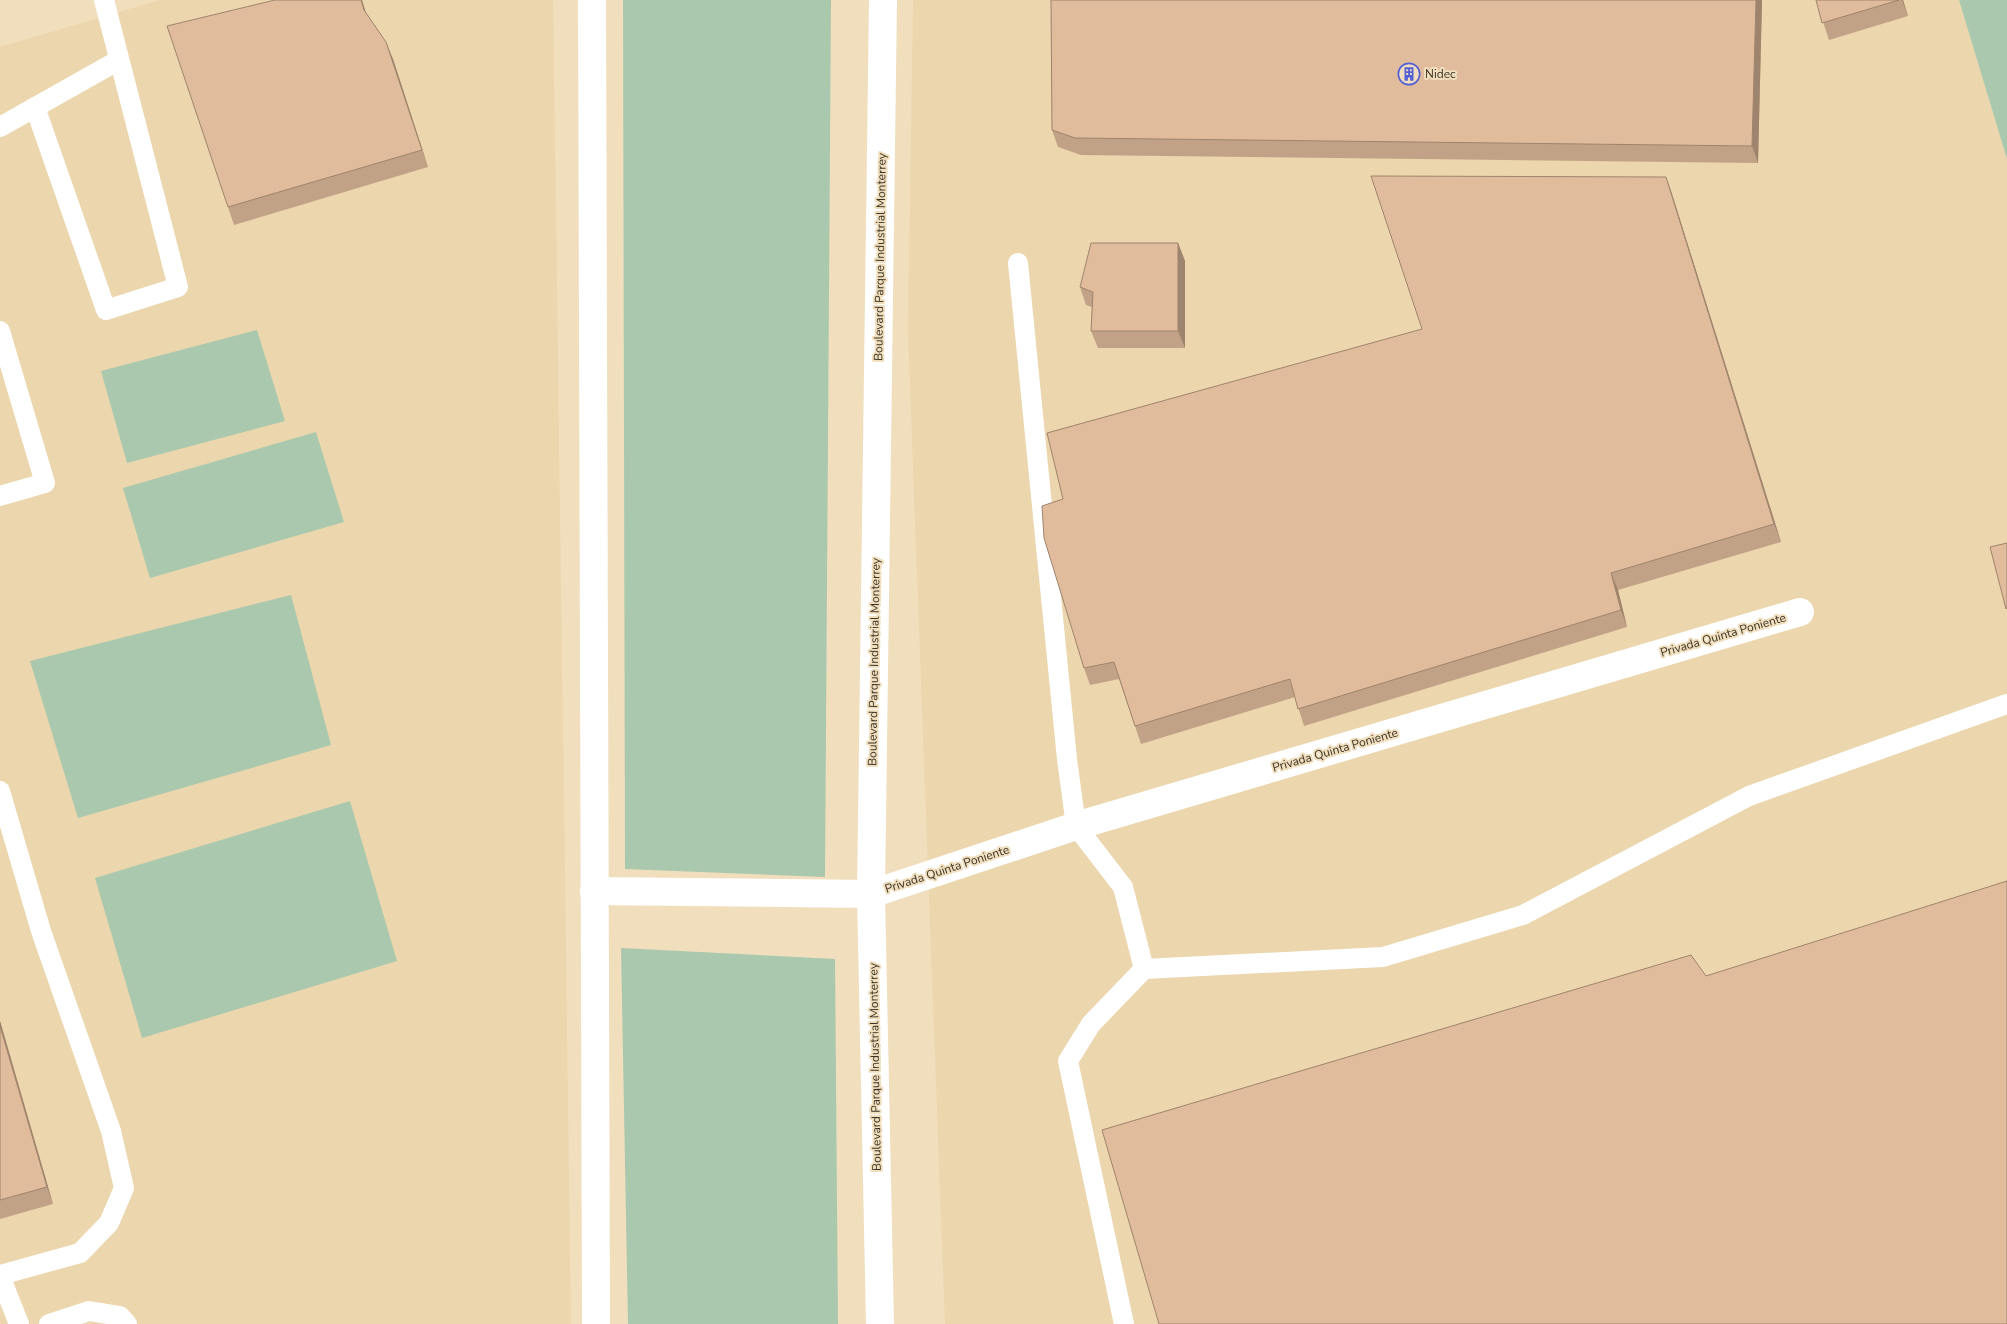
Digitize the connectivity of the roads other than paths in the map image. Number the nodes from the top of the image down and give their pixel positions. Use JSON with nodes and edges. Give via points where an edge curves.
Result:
{"nodes":[{"id":1,"x":104,"y":0,"type":"edge"},
{"id":2,"x":592,"y":0,"type":"edge"},
{"id":3,"x":883,"y":0,"type":"edge"},
{"id":4,"x":119,"y":60,"type":"junction"},
{"id":5,"x":35,"y":107,"type":"junction"},
{"id":6,"x":0,"y":127,"type":"edge"},
{"id":7,"x":1018,"y":263,"type":"dead end"},
{"id":8,"x":0,"y":331,"type":"edge"},
{"id":9,"x":0,"y":496,"type":"edge"},
{"id":10,"x":1800,"y":612,"type":"dead end"},
{"id":11,"x":2007,"y":704,"type":"edge"},
{"id":12,"x":0,"y":791,"type":"edge"},
{"id":13,"x":1076,"y":826,"type":"junction"},
{"id":14,"x":594,"y":891,"type":"junction"},
{"id":15,"x":871,"y":894,"type":"junction"},
{"id":16,"x":1144,"y":969,"type":"junction"},
{"id":17,"x":0,"y":1276,"type":"edge"},
{"id":18,"x":19,"y":1324,"type":"edge"},
{"id":19,"x":49,"y":1324,"type":"edge"},
{"id":20,"x":126,"y":1324,"type":"edge"},
{"id":21,"x":596,"y":1324,"type":"edge"},
{"id":22,"x":880,"y":1324,"type":"edge"},
{"id":23,"x":1124,"y":1324,"type":"edge"}],
"edges":[{"from":1,"to":4,"type":"lane"},
{"from":2,"to":14,"type":"street"},
{"from":3,"to":15,"type":"street","name":"Boulevard Parque Industrial Monterrey"},
{"from":4,"to":5,"type":"lane"},
{"from":4,"to":5,"type":"lane","via":[[178,287],[106,310]]},
{"from":5,"to":6,"type":"lane"},
{"from":7,"to":13,"type":"lane"},
{"from":8,"to":9,"type":"lane","via":[[44,483]]},
{"from":10,"to":13,"type":"street","name":"Privada Quinta Poniente"},
{"from":11,"to":16,"type":"lane","via":[[1748,796],[1523,915],[1383,957]]},
{"from":12,"to":17,"type":"lane","via":[[42,930],[111,1131],[124,1188],[109,1223],[80,1253]]},
{"from":13,"to":15,"type":"street","name":"Privada Quinta Poniente"},
{"from":13,"to":16,"type":"lane","via":[[1123,887]]},
{"from":14,"to":15,"type":"street","name":"Privada Quinta Poniente"},
{"from":14,"to":21,"type":"street"},
{"from":15,"to":22,"type":"street","name":"Boulevard Parque Industrial Monterrey"},
{"from":16,"to":23,"type":"lane","via":[[1091,1024],[1068,1061]]},
{"from":17,"to":18,"type":"lane"},
{"from":19,"to":20,"type":"lane","via":[[89,1311],[120,1316]]}]}
